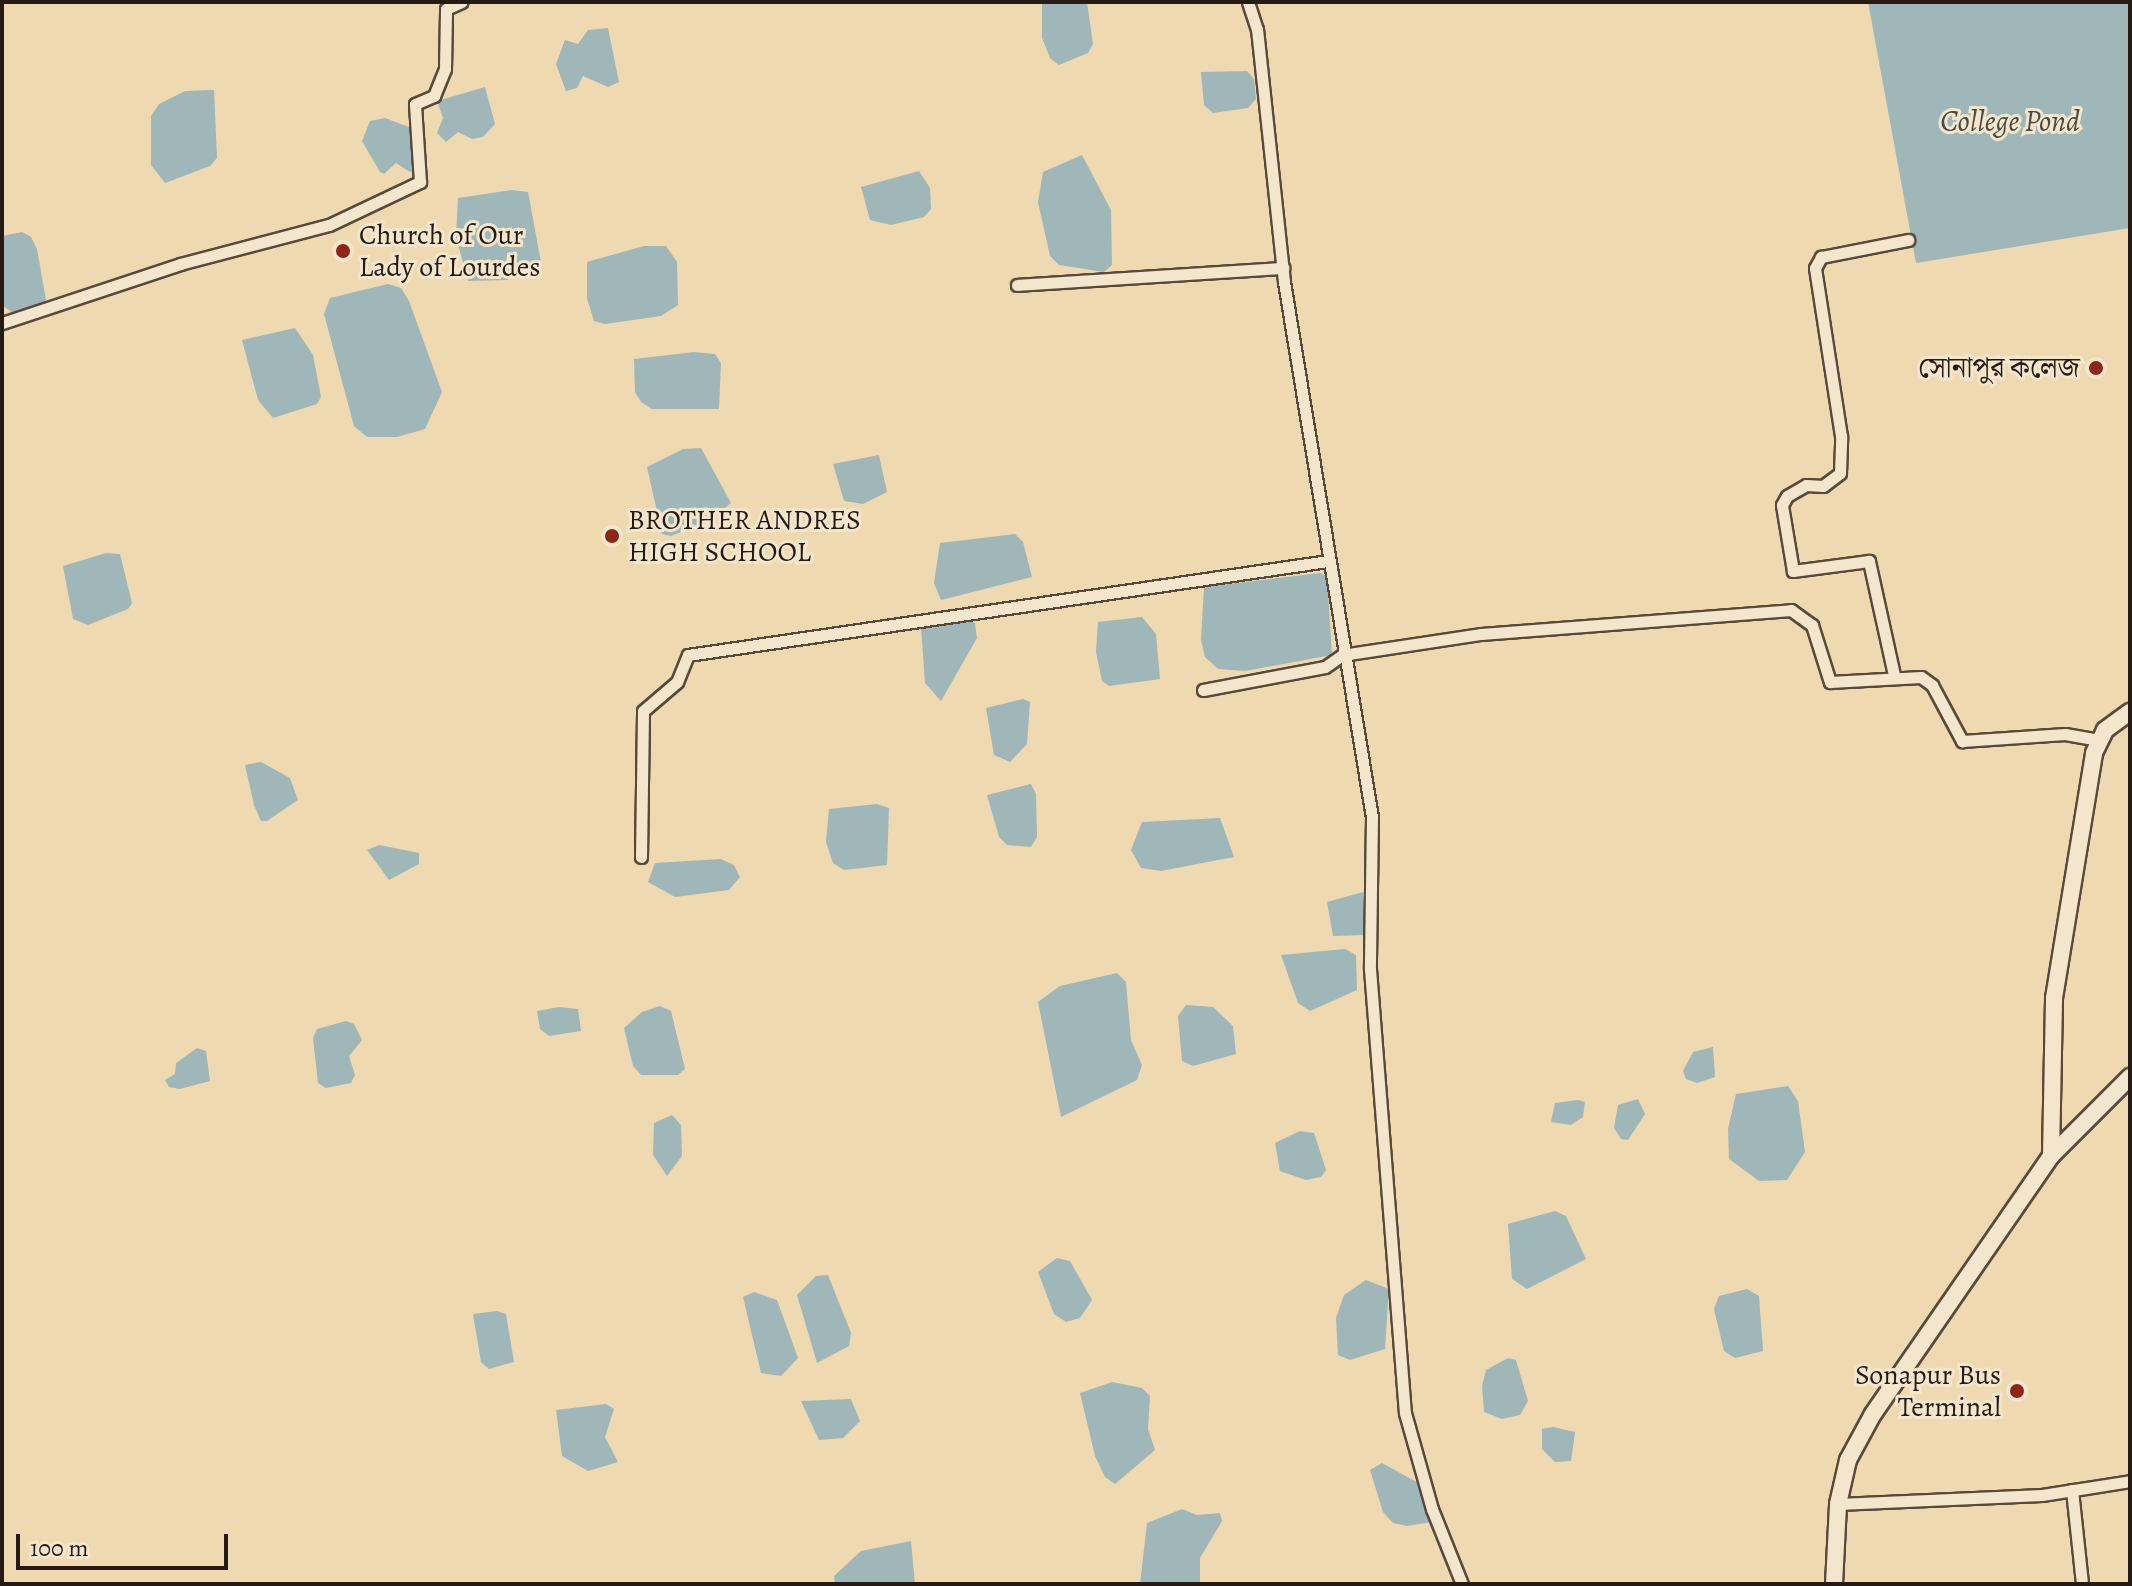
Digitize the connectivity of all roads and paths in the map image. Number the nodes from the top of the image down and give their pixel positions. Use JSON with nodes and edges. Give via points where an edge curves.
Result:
{"nodes":[{"id":1,"x":462,"y":2,"type":"edge"},
{"id":2,"x":1248,"y":2,"type":"edge"},
{"id":3,"x":1908,"y":240,"type":"dead end"},
{"id":4,"x":1283,"y":268,"type":"junction"},
{"id":5,"x":1017,"y":285,"type":"dead end"},
{"id":6,"x":2,"y":323,"type":"edge"},
{"id":7,"x":1328,"y":561,"type":"junction"},
{"id":8,"x":1342,"y":655,"type":"junction"},
{"id":9,"x":1894,"y":675,"type":"junction"},
{"id":10,"x":1203,"y":690,"type":"dead end"},
{"id":11,"x":2130,"y":712,"type":"edge"},
{"id":12,"x":2100,"y":740,"type":"junction"},
{"id":13,"x":641,"y":857,"type":"dead end"},
{"id":14,"x":2130,"y":1077,"type":"edge"},
{"id":15,"x":2051,"y":1156,"type":"junction"},
{"id":16,"x":2130,"y":1481,"type":"edge"},
{"id":17,"x":2072,"y":1490,"type":"junction"},
{"id":18,"x":1838,"y":1504,"type":"junction"},
{"id":19,"x":1462,"y":1584,"type":"edge"},
{"id":20,"x":1834,"y":1584,"type":"edge"},
{"id":21,"x":2082,"y":1584,"type":"edge"}],
"edges":[{"from":1,"to":6,"type":"street","via":[[446,9],[445,69],[434,96],[415,104],[420,182],[329,225],[180,264]]},
{"from":2,"to":4,"type":"street","via":[[1257,29]]},
{"from":3,"to":9,"type":"street","via":[[1821,257],[1815,268],[1841,436],[1840,473],[1823,486],[1806,485],[1782,505],[1793,571],[1869,561]]},
{"from":4,"to":5,"type":"street"},
{"from":4,"to":7,"type":"street"},
{"from":7,"to":8,"type":"street"},
{"from":7,"to":13,"type":"street","via":[[688,655],[677,682],[643,711]]},
{"from":8,"to":9,"type":"street","via":[[1481,634],[1791,610],[1812,625],[1830,682]]},
{"from":8,"to":10,"type":"street","via":[[1325,667]]},
{"from":8,"to":19,"type":"street","via":[[1372,817],[1370,969],[1405,1413],[1432,1509]]},
{"from":9,"to":12,"type":"street","via":[[1921,677],[1932,685],[1962,741],[2065,734]]},
{"from":11,"to":12,"type":"main road"},
{"from":12,"to":15,"type":"main road","via":[[2054,998]]},
{"from":14,"to":15,"type":"main road"},
{"from":15,"to":18,"type":"main road","via":[[1873,1414],[1848,1460]]},
{"from":16,"to":17,"type":"street"},
{"from":17,"to":18,"type":"street"},
{"from":17,"to":21,"type":"street"},
{"from":18,"to":20,"type":"main road"}]}
